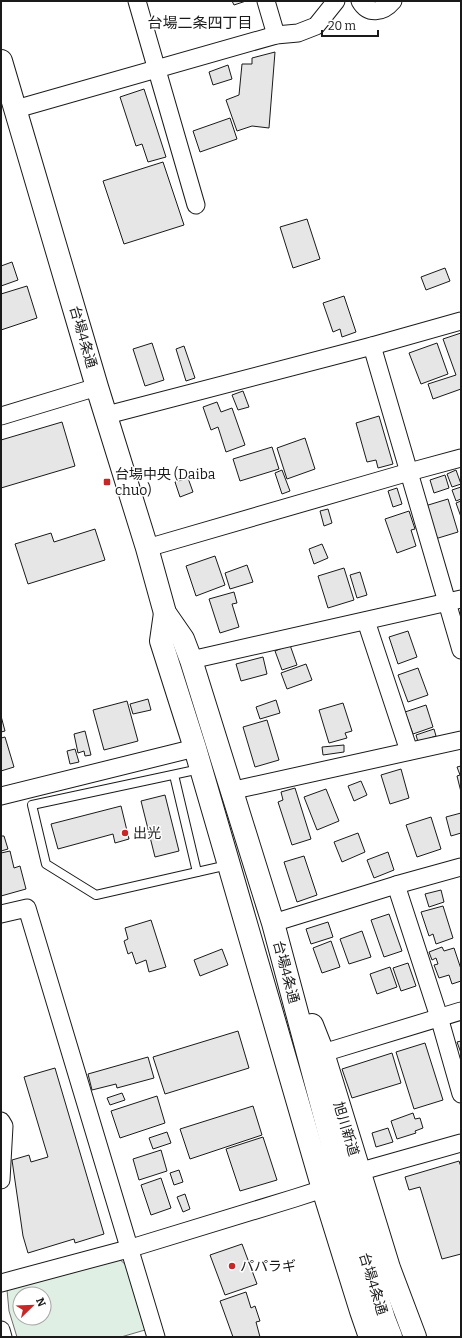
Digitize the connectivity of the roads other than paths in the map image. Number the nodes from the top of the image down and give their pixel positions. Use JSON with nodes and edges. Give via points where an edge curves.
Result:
{"nodes":[{"id":1,"x":137,"y":1,"type":"edge"},
{"id":2,"x":266,"y":1,"type":"edge"},
{"id":3,"x":336,"y":1,"type":"edge"},
{"id":4,"x":360,"y":1,"type":"edge"},
{"id":5,"x":393,"y":1,"type":"edge"},
{"id":6,"x":276,"y":35,"type":"junction"},
{"id":7,"x":1,"y":61,"type":"edge"},
{"id":8,"x":157,"y":68,"type":"junction"},
{"id":9,"x":16,"y":109,"type":"junction"},
{"id":10,"x":196,"y":205,"type":"dead end"},
{"id":11,"x":461,"y":321,"type":"edge"},
{"id":12,"x":372,"y":346,"type":"junction"},
{"id":13,"x":97,"y":387,"type":"junction"},
{"id":14,"x":107,"y":415,"type":"junction"},
{"id":15,"x":1,"y":416,"type":"edge"},
{"id":16,"x":461,"y":458,"type":"edge"},
{"id":17,"x":409,"y":472,"type":"junction"},
{"id":18,"x":147,"y":548,"type":"junction"},
{"id":19,"x":454,"y":600,"type":"edge"},
{"id":20,"x":165,"y":613,"type":"junction"},
{"id":21,"x":366,"y":621,"type":"junction"},
{"id":22,"x":461,"y":650,"type":"edge"},
{"id":23,"x":190,"y":660,"type":"junction"},
{"id":24,"x":461,"y":740,"type":"edge"},
{"id":25,"x":196,"y":748,"type":"junction"},
{"id":26,"x":409,"y":751,"type":"junction"},
{"id":27,"x":201,"y":769,"type":"junction"},
{"id":28,"x":174,"y":775,"type":"junction"},
{"id":29,"x":230,"y":791,"type":"junction"},
{"id":30,"x":1,"y":796,"type":"edge"},
{"id":31,"x":229,"y":864,"type":"junction"},
{"id":32,"x":461,"y":867,"type":"edge"},
{"id":33,"x":197,"y":872,"type":"junction"},
{"id":34,"x":396,"y":885,"type":"junction"},
{"id":35,"x":1,"y":914,"type":"edge"},
{"id":36,"x":273,"y":923,"type":"junction"},
{"id":37,"x":461,"y":1011,"type":"edge"},
{"id":38,"x":439,"y":1017,"type":"junction"},
{"id":39,"x":322,"y":1053,"type":"junction"},
{"id":40,"x":461,"y":1094,"type":"edge"},
{"id":41,"x":1,"y":1121,"type":"edge"},
{"id":42,"x":461,"y":1143,"type":"edge"},
{"id":43,"x":1,"y":1180,"type":"edge"},
{"id":44,"x":341,"y":1181,"type":"junction"},
{"id":45,"x":128,"y":1248,"type":"junction"},
{"id":46,"x":1,"y":1284,"type":"edge"},
{"id":47,"x":1,"y":1330,"type":"edge"},
{"id":48,"x":3,"y":1337,"type":"edge"},
{"id":49,"x":156,"y":1337,"type":"edge"},
{"id":50,"x":370,"y":1337,"type":"edge"},
{"id":51,"x":391,"y":1337,"type":"edge"},
{"id":52,"x":415,"y":1337,"type":"edge"}],
"edges":[{"from":1,"to":8,"type":"street"},
{"from":2,"to":6,"type":"street"},
{"from":3,"to":6,"type":"street","via":[[316,26],[298,33]]},
{"from":4,"to":5,"type":"street","via":[[363,7],[383,10]]},
{"from":6,"to":8,"type":"street"},
{"from":7,"to":9,"type":"highway","name":"台場4条通"},
{"from":8,"to":9,"type":"street"},
{"from":8,"to":10,"type":"street"},
{"from":9,"to":13,"type":"highway","name":"台場4条通"},
{"from":11,"to":12,"type":"street"},
{"from":12,"to":14,"type":"street"},
{"from":12,"to":17,"type":"street"},
{"from":13,"to":14,"type":"highway","name":"台場4条通"},
{"from":13,"to":15,"type":"street"},
{"from":14,"to":18,"type":"highway","name":"台場4条通"},
{"from":16,"to":17,"type":"street"},
{"from":17,"to":18,"type":"street"},
{"from":17,"to":19,"type":"street"},
{"from":18,"to":20,"type":"highway","name":"台場4条通"},
{"from":19,"to":21,"type":"street"},
{"from":19,"to":22,"type":"street"},
{"from":20,"to":23,"type":"highway","name":"台場4条通","via":[[183,639]]},
{"from":20,"to":25,"type":"highway","name":"台場4条通","via":[[161,641]]},
{"from":21,"to":23,"type":"street"},
{"from":21,"to":26,"type":"street"},
{"from":23,"to":29,"type":"highway","name":"台場4条通"},
{"from":24,"to":26,"type":"street"},
{"from":25,"to":27,"type":"highway","name":"台場4条通"},
{"from":25,"to":30,"type":"street"},
{"from":26,"to":29,"type":"street"},
{"from":27,"to":28,"type":"lane"},
{"from":27,"to":31,"type":"highway","name":"台場4条通"},
{"from":28,"to":33,"type":"lane"},
{"from":28,"to":33,"type":"lane","via":[[32,805],[46,864],[96,895]]},
{"from":29,"to":36,"type":"highway","name":"台場4条通"},
{"from":31,"to":33,"type":"lane"},
{"from":31,"to":44,"type":"highway","name":"台場4条通"},
{"from":32,"to":34,"type":"street"},
{"from":34,"to":36,"type":"street"},
{"from":34,"to":38,"type":"street"},
{"from":35,"to":45,"type":"street","via":[[27,908]]},
{"from":36,"to":39,"type":"highway","name":"旭川新道"},
{"from":36,"to":44,"type":"highway","name":"台場4条通"},
{"from":37,"to":38,"type":"street"},
{"from":38,"to":39,"type":"street"},
{"from":38,"to":40,"type":"street"},
{"from":39,"to":44,"type":"highway","name":"旭川新道"},
{"from":41,"to":43,"type":"street","via":[[4,1126]]},
{"from":42,"to":44,"type":"street"},
{"from":44,"to":45,"type":"street"},
{"from":44,"to":50,"type":"highway","name":"台場4条通","via":[[358,1304]]},
{"from":44,"to":51,"type":"highway","name":"台場4条通"},
{"from":44,"to":52,"type":"highway","name":"旭川新道","via":[[389,1268]]},
{"from":45,"to":46,"type":"street"},
{"from":45,"to":49,"type":"street"},
{"from":47,"to":48,"type":"street"}]}
